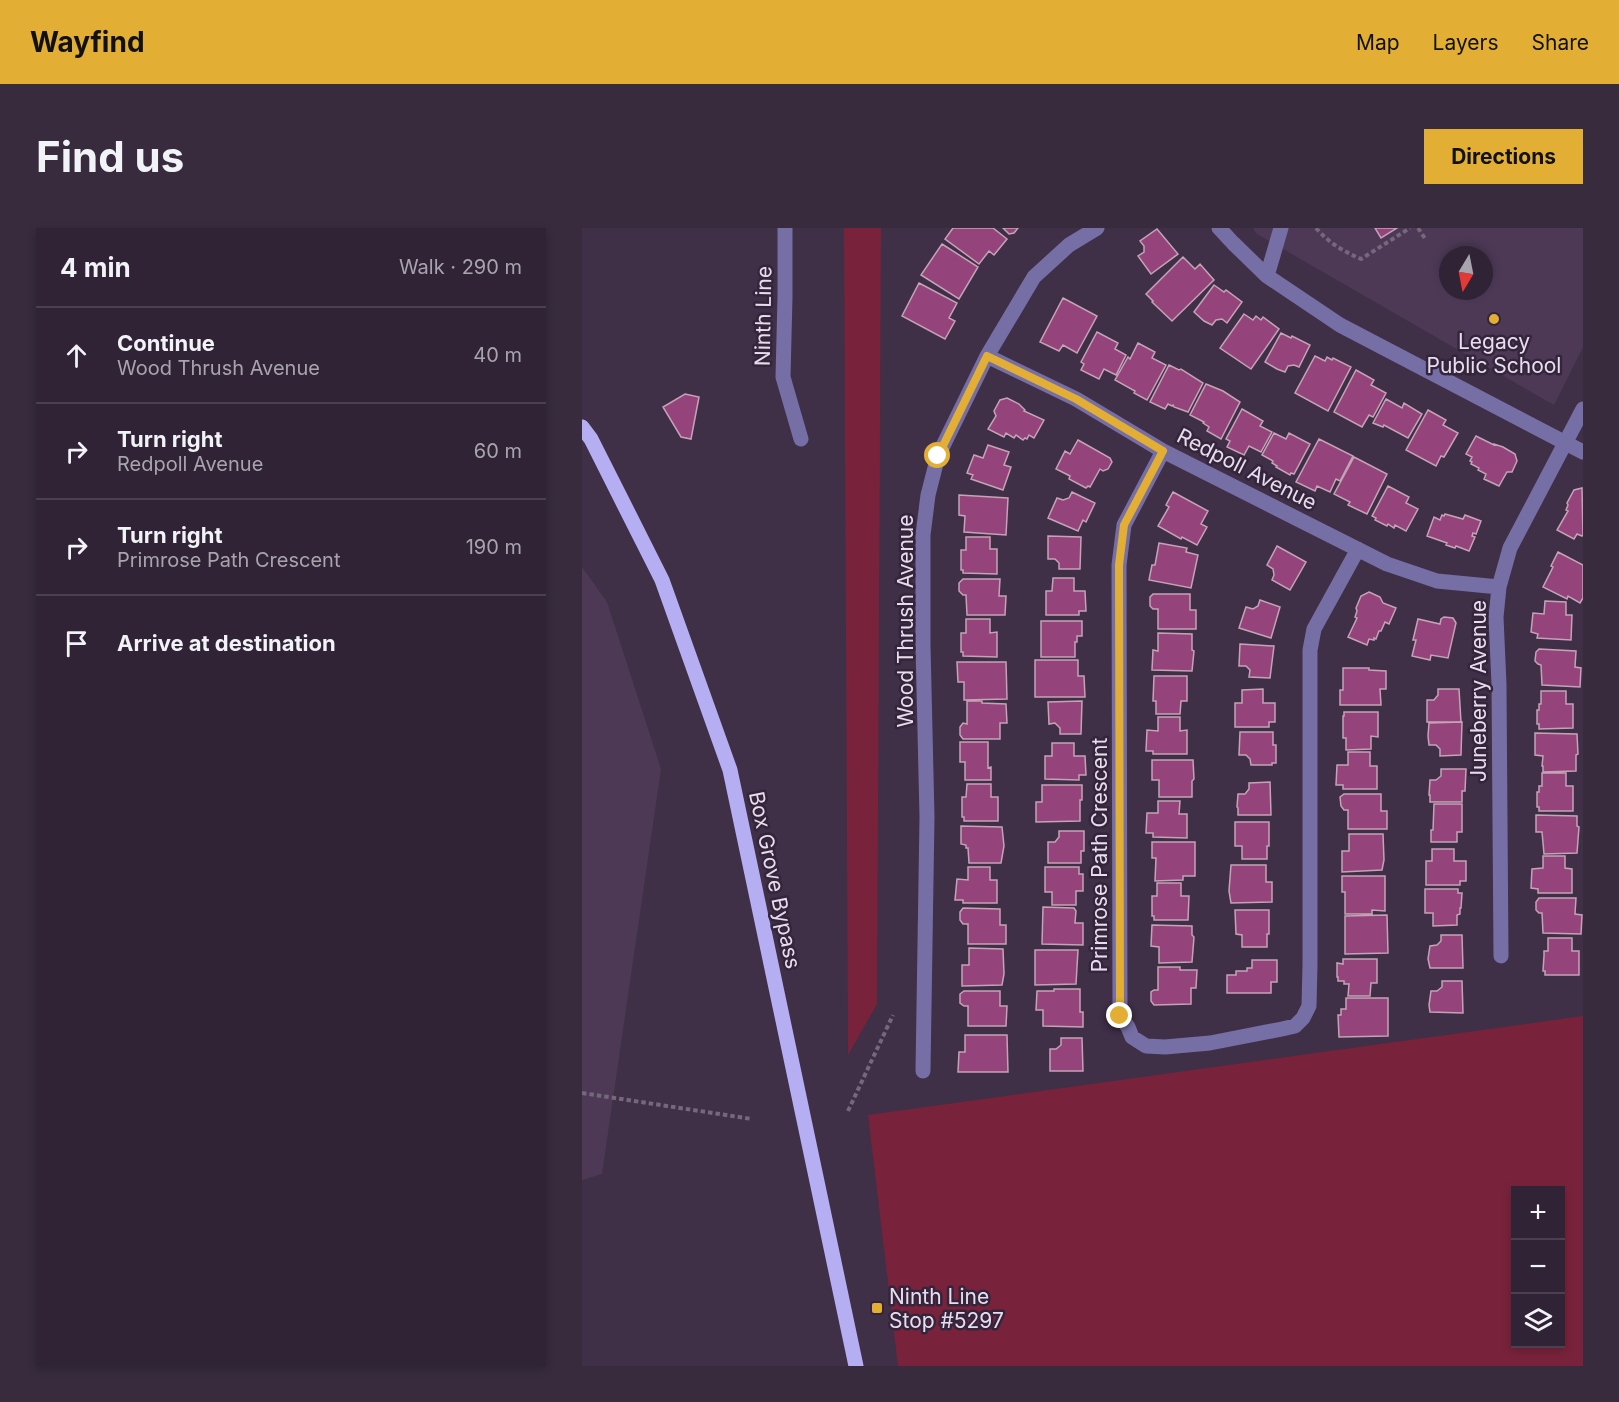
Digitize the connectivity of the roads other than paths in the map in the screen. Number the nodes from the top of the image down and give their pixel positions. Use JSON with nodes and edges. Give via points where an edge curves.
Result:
{"nodes":[{"id":1,"x":785,"y":228,"type":"edge"},
{"id":2,"x":1097,"y":228,"type":"edge"},
{"id":3,"x":1219,"y":228,"type":"edge"},
{"id":4,"x":1281,"y":228,"type":"edge"},
{"id":5,"x":1268,"y":276,"type":"junction"},
{"id":6,"x":987,"y":356,"type":"junction"},
{"id":7,"x":1583,"y":409,"type":"edge"},
{"id":8,"x":582,"y":427,"type":"edge"},
{"id":9,"x":801,"y":439,"type":"dead end"},
{"id":10,"x":1566,"y":442,"type":"junction"},
{"id":11,"x":1163,"y":451,"type":"junction"},
{"id":12,"x":1583,"y":452,"type":"edge"},
{"id":13,"x":1358,"y":549,"type":"junction"},
{"id":14,"x":1499,"y":587,"type":"junction"},
{"id":15,"x":1502,"y":956,"type":"dead end"},
{"id":16,"x":923,"y":1071,"type":"dead end"},
{"id":17,"x":856,"y":1366,"type":"edge"}],
"edges":[{"from":1,"to":9,"type":"street","name":"Ninth Line","via":[[783,377]]},
{"from":2,"to":6,"type":"street","name":"Wood Thrush Avenue","via":[[1068,245],[1034,277]]},
{"from":3,"to":5,"type":"street"},
{"from":4,"to":5,"type":"street"},
{"from":5,"to":10,"type":"street","via":[[1340,325]]},
{"from":6,"to":11,"type":"street","name":"Redpoll Avenue","via":[[1076,399]]},
{"from":6,"to":16,"type":"street","name":"Wood Thrush Avenue","via":[[938,456],[923,535],[927,817]]},
{"from":7,"to":10,"type":"street","name":"Juneberry Avenue"},
{"from":8,"to":17,"type":"main road","name":"Box Grove Bypass","via":[[662,580],[730,770]]},
{"from":10,"to":12,"type":"street"},
{"from":10,"to":14,"type":"street","name":"Juneberry Avenue","via":[[1510,548]]},
{"from":11,"to":13,"type":"street","name":"Redpoll Avenue"},
{"from":11,"to":13,"type":"street","name":"Primrose Path Crescent","via":[[1124,525],[1119,565],[1120,1016],[1132,1037],[1146,1046],[1210,1043],[1295,1026],[1309,1006],[1310,650],[1314,629]]},
{"from":13,"to":14,"type":"street","name":"Redpoll Avenue","via":[[1387,564],[1437,580]]},
{"from":14,"to":15,"type":"street","name":"Juneberry Avenue","via":[[1496,618]]}]}
